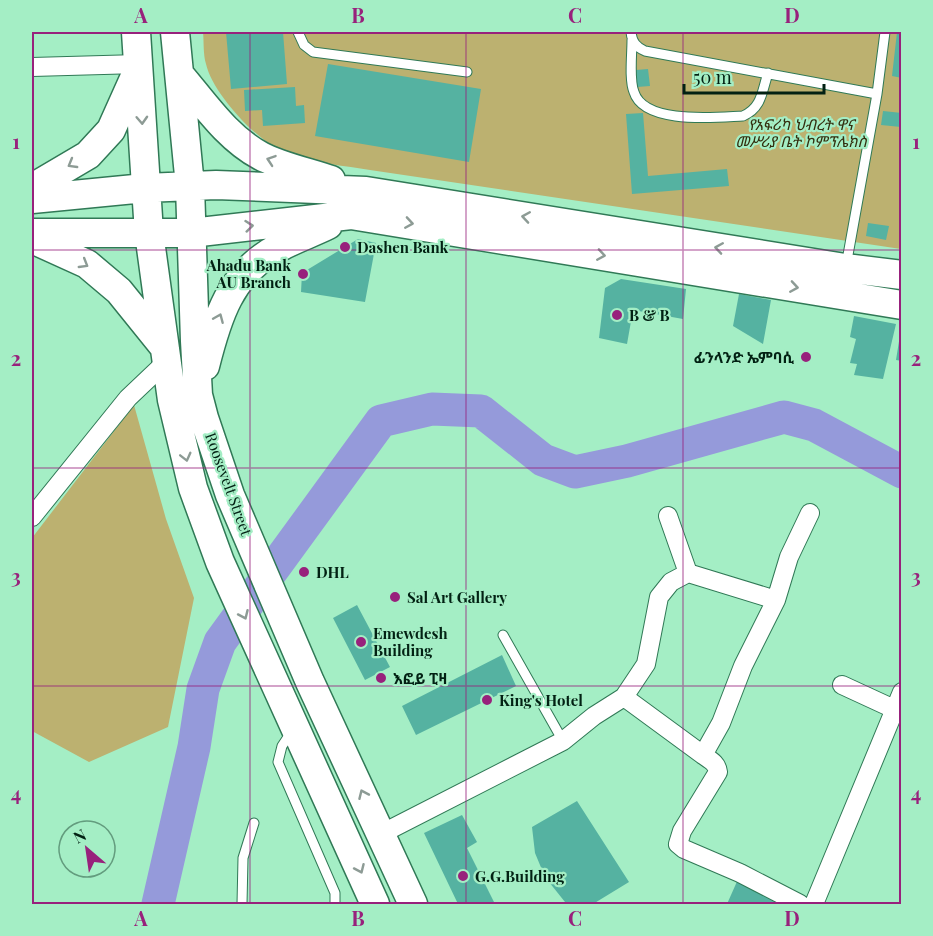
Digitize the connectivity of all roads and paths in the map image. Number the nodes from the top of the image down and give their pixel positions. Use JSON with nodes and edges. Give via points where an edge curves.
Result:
{"nodes":[{"id":1,"x":136,"y":32,"type":"edge"},
{"id":2,"x":176,"y":32,"type":"edge"},
{"id":3,"x":298,"y":32,"type":"edge"},
{"id":4,"x":885,"y":32,"type":"edge"},
{"id":5,"x":632,"y":35,"type":"edge"},
{"id":6,"x":139,"y":65,"type":"junction"},
{"id":7,"x":32,"y":68,"type":"edge"},
{"id":8,"x":466,"y":72,"type":"dead end"},
{"id":9,"x":768,"y":73,"type":"junction"},
{"id":10,"x":180,"y":75,"type":"junction"},
{"id":11,"x":877,"y":94,"type":"junction"},
{"id":12,"x":190,"y":186,"type":"junction"},
{"id":13,"x":32,"y":188,"type":"edge"},
{"id":14,"x":144,"y":188,"type":"junction"},
{"id":15,"x":366,"y":191,"type":"junction"},
{"id":16,"x":32,"y":199,"type":"edge"},
{"id":17,"x":351,"y":215,"type":"junction"},
{"id":18,"x":191,"y":232,"type":"junction"},
{"id":19,"x":32,"y":233,"type":"edge"},
{"id":20,"x":149,"y":233,"type":"junction"},
{"id":21,"x":32,"y":239,"type":"edge"},
{"id":22,"x":902,"y":275,"type":"edge"},
{"id":23,"x":843,"y":281,"type":"junction"},
{"id":24,"x":902,"y":305,"type":"edge"},
{"id":25,"x":166,"y":355,"type":"junction"},
{"id":26,"x":198,"y":395,"type":"junction"},
{"id":27,"x":810,"y":513,"type":"dead end"},
{"id":28,"x":668,"y":516,"type":"dead end"},
{"id":29,"x":32,"y":517,"type":"edge"},
{"id":30,"x":688,"y":573,"type":"junction"},
{"id":31,"x":776,"y":600,"type":"junction"},
{"id":32,"x":503,"y":635,"type":"dead end"},
{"id":33,"x":842,"y":685,"type":"dead end"},
{"id":34,"x":902,"y":692,"type":"edge"},
{"id":35,"x":624,"y":697,"type":"junction"},
{"id":36,"x":895,"y":722,"type":"edge"},
{"id":37,"x":295,"y":727,"type":"junction"},
{"id":38,"x":562,"y":741,"type":"junction"},
{"id":39,"x":703,"y":755,"type":"junction"},
{"id":40,"x":254,"y":823,"type":"dead end"},
{"id":41,"x":381,"y":834,"type":"junction"},
{"id":42,"x":242,"y":904,"type":"edge"},
{"id":43,"x":335,"y":904,"type":"edge"},
{"id":44,"x":375,"y":904,"type":"edge"},
{"id":45,"x":413,"y":904,"type":"edge"},
{"id":46,"x":800,"y":904,"type":"edge"},
{"id":47,"x":814,"y":904,"type":"edge"}],
"edges":[{"from":1,"to":6,"type":"main road","name":"Roosevelt Street"},
{"from":2,"to":10,"type":"main road","name":"Roosevelt Street"},
{"from":3,"to":8,"type":"lane","via":[[313,52]]},
{"from":4,"to":11,"type":"lane"},
{"from":5,"to":9,"type":"lane","via":[[637,47],[645,51]]},
{"from":5,"to":9,"type":"lane","via":[[633,91],[637,99],[675,118],[743,116],[753,112]]},
{"from":6,"to":7,"type":"street"},
{"from":6,"to":13,"type":"main road","one_way":true,"via":[[111,130],[88,155]]},
{"from":6,"to":14,"type":"main road","name":"Roosevelt Street","one_way":true},
{"from":9,"to":11,"type":"lane"},
{"from":10,"to":12,"type":"main road","name":"Roosevelt Street"},
{"from":15,"to":10,"type":"main road","one_way":true,"via":[[262,157],[240,142]]},
{"from":11,"to":23,"type":"lane"},
{"from":12,"to":14,"type":"main road"},
{"from":12,"to":15,"type":"main road"},
{"from":12,"to":18,"type":"main road","name":"Roosevelt Street"},
{"from":14,"to":16,"type":"main road"},
{"from":14,"to":20,"type":"main road","name":"Roosevelt Street"},
{"from":23,"to":15,"type":"main road","one_way":true},
{"from":18,"to":17,"type":"main road","one_way":true},
{"from":17,"to":23,"type":"main road","one_way":true},
{"from":26,"to":17,"type":"main road","one_way":true,"via":[[216,325],[229,295],[246,271],[276,249]]},
{"from":18,"to":20,"type":"main road"},
{"from":18,"to":26,"type":"main road","name":"Roosevelt Street"},
{"from":19,"to":20,"type":"main road"},
{"from":20,"to":25,"type":"main road","name":"Roosevelt Street"},
{"from":21,"to":25,"type":"main road","one_way":true,"via":[[87,264],[119,291]]},
{"from":22,"to":23,"type":"main road"},
{"from":23,"to":24,"type":"main road"},
{"from":25,"to":29,"type":"street"},
{"from":25,"to":37,"type":"main road","name":"Roosevelt Street","one_way":true,"via":[[172,400],[193,488],[220,562]]},
{"from":41,"to":26,"type":"main road","name":"Roosevelt Street","one_way":true,"via":[[230,495]]},
{"from":27,"to":31,"type":"street","via":[[789,557]]},
{"from":28,"to":30,"type":"street"},
{"from":30,"to":31,"type":"street"},
{"from":30,"to":35,"type":"street","via":[[671,582],[659,597],[646,664]]},
{"from":31,"to":39,"type":"street"},
{"from":32,"to":38,"type":"lane"},
{"from":33,"to":36,"type":"street"},
{"from":34,"to":36,"type":"street"},
{"from":35,"to":38,"type":"street"},
{"from":35,"to":39,"type":"street"},
{"from":36,"to":47,"type":"street"},
{"from":37,"to":43,"type":"lane","via":[[282,746],[278,762],[335,893]]},
{"from":37,"to":44,"type":"main road","name":"Roosevelt Street","one_way":true},
{"from":38,"to":41,"type":"street"},
{"from":39,"to":46,"type":"street","via":[[718,772],[678,844]]},
{"from":40,"to":42,"type":"lane","via":[[243,858]]},
{"from":41,"to":45,"type":"main road","name":"Roosevelt Street"}]}
